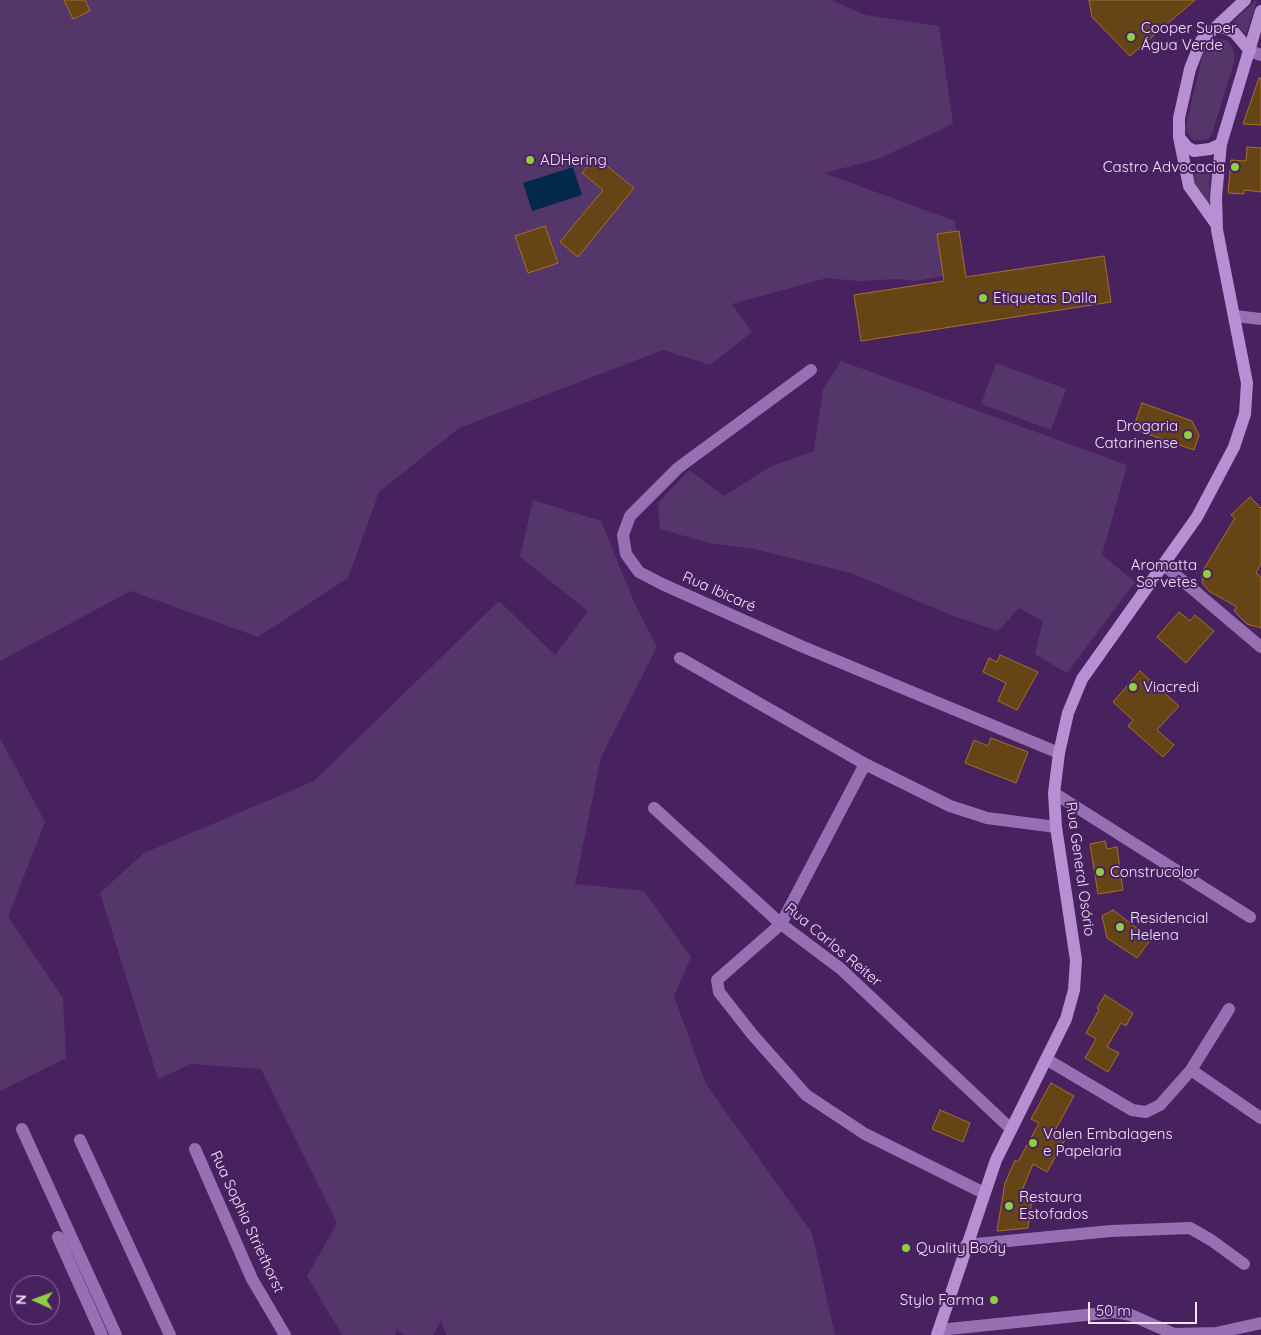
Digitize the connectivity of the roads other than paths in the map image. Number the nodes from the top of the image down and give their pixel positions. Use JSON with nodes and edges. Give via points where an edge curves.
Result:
{"nodes":[{"id":1,"x":1246,"y":0,"type":"edge"},
{"id":2,"x":1261,"y":11,"type":"edge"},
{"id":3,"x":1219,"y":26,"type":"junction"},
{"id":4,"x":1255,"y":53,"type":"edge"},
{"id":5,"x":1179,"y":137,"type":"junction"},
{"id":6,"x":1221,"y":144,"type":"junction"},
{"id":7,"x":1216,"y":224,"type":"junction"},
{"id":8,"x":1235,"y":316,"type":"junction"},
{"id":9,"x":1261,"y":319,"type":"edge"},
{"id":10,"x":811,"y":370,"type":"dead end"},
{"id":11,"x":1164,"y":566,"type":"junction"},
{"id":12,"x":1261,"y":647,"type":"edge"},
{"id":13,"x":680,"y":658,"type":"dead end"},
{"id":14,"x":1059,"y":753,"type":"junction"},
{"id":15,"x":865,"y":764,"type":"junction"},
{"id":16,"x":1054,"y":793,"type":"junction"},
{"id":17,"x":654,"y":808,"type":"dead end"},
{"id":18,"x":1056,"y":827,"type":"junction"},
{"id":19,"x":1250,"y":917,"type":"dead end"},
{"id":20,"x":782,"y":924,"type":"junction"},
{"id":21,"x":1229,"y":1009,"type":"dead end"},
{"id":22,"x":1046,"y":1059,"type":"junction"},
{"id":23,"x":1191,"y":1070,"type":"junction"},
{"id":24,"x":1261,"y":1118,"type":"edge"},
{"id":25,"x":22,"y":1129,"type":"dead end"},
{"id":26,"x":1011,"y":1129,"type":"junction"},
{"id":27,"x":80,"y":1140,"type":"dead end"},
{"id":28,"x":195,"y":1149,"type":"dead end"},
{"id":29,"x":984,"y":1193,"type":"junction"},
{"id":30,"x":58,"y":1237,"type":"dead end"},
{"id":31,"x":966,"y":1245,"type":"junction"},
{"id":32,"x":1244,"y":1264,"type":"dead end"},
{"id":33,"x":1261,"y":1323,"type":"edge"},
{"id":34,"x":938,"y":1333,"type":"edge"},
{"id":35,"x":102,"y":1335,"type":"edge"},
{"id":36,"x":116,"y":1335,"type":"edge"},
{"id":37,"x":170,"y":1335,"type":"edge"},
{"id":38,"x":285,"y":1335,"type":"edge"}],
"edges":[{"from":1,"to":3,"type":"main road"},
{"from":2,"to":4,"type":"main road"},
{"from":3,"to":4,"type":"main road","via":[[1241,38]]},
{"from":3,"to":5,"type":"main road","name":"Rua General Osório","via":[[1201,41],[1190,69],[1179,118]]},
{"from":4,"to":6,"type":"main road","name":"Rua General Osório"},
{"from":5,"to":6,"type":"main road","via":[[1194,151]]},
{"from":5,"to":7,"type":"main road","name":"Rua General Osório","via":[[1189,186]]},
{"from":6,"to":7,"type":"main road","name":"Rua General Osório"},
{"from":7,"to":8,"type":"main road","name":"Rua General Osório"},
{"from":8,"to":9,"type":"street"},
{"from":8,"to":11,"type":"main road","name":"Rua General Osório","via":[[1247,383],[1243,421],[1223,471]]},
{"from":10,"to":14,"type":"street","name":"Rua Ibicaré","via":[[678,468],[630,516],[623,535],[626,554],[640,572],[662,584],[801,646]]},
{"from":11,"to":12,"type":"street"},
{"from":11,"to":14,"type":"main road","name":"Rua General Osório","via":[[1082,679],[1068,713]]},
{"from":13,"to":15,"type":"street"},
{"from":14,"to":16,"type":"main road","name":"Rua General Osório"},
{"from":15,"to":18,"type":"street","via":[[950,806],[988,818]]},
{"from":15,"to":20,"type":"street"},
{"from":16,"to":18,"type":"main road","name":"Rua General Osório"},
{"from":16,"to":19,"type":"street"},
{"from":17,"to":20,"type":"street","name":"Rua Carlos Reiter"},
{"from":18,"to":22,"type":"main road","name":"Rua General Osório","via":[[1076,960],[1074,990],[1066,1019]]},
{"from":20,"to":26,"type":"street","name":"Rua Carlos Reiter","via":[[841,969]]},
{"from":20,"to":29,"type":"street","via":[[717,980],[719,992],[806,1095],[865,1134]]},
{"from":21,"to":23,"type":"street"},
{"from":22,"to":23,"type":"street","via":[[1132,1110],[1146,1112],[1160,1105]]},
{"from":22,"to":26,"type":"main road","name":"Rua General Osório"},
{"from":23,"to":24,"type":"street"},
{"from":25,"to":36,"type":"street"},
{"from":26,"to":29,"type":"main road","name":"Rua General Osório"},
{"from":27,"to":37,"type":"street"},
{"from":28,"to":38,"type":"street","name":"Rua Sophia Striethorst","via":[[252,1279]]},
{"from":29,"to":31,"type":"main road","name":"Rua General Osório"},
{"from":30,"to":35,"type":"street"},
{"from":31,"to":32,"type":"street","via":[[1111,1231],[1190,1228]]},
{"from":31,"to":34,"type":"main road","name":"Rua General Osório"},
{"from":33,"to":34,"type":"street","via":[[1216,1333],[1174,1334],[1131,1315],[1115,1312]]}]}
